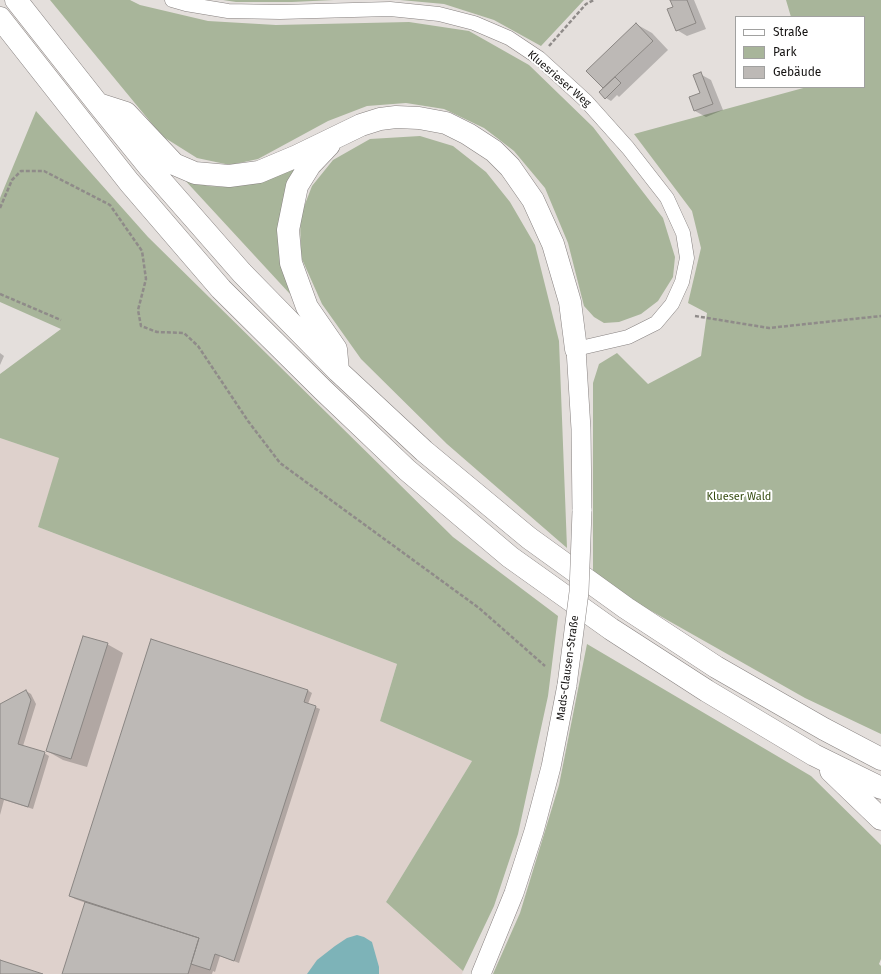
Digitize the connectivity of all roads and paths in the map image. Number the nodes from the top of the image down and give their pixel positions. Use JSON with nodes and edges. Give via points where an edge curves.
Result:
{"nodes":[{"id":1,"x":16,"y":0,"type":"edge"},
{"id":2,"x":172,"y":0,"type":"edge"},
{"id":3,"x":594,"y":0,"type":"edge"},
{"id":4,"x":0,"y":18,"type":"edge"},
{"id":5,"x":538,"y":58,"type":"junction"},
{"id":6,"x":98,"y":104,"type":"junction"},
{"id":7,"x":335,"y":138,"type":"junction"},
{"id":8,"x":0,"y":208,"type":"edge"},
{"id":9,"x":0,"y":294,"type":"edge"},
{"id":10,"x":695,"y":316,"type":"dead end"},
{"id":11,"x":881,"y":316,"type":"edge"},
{"id":12,"x":61,"y":320,"type":"dead end"},
{"id":13,"x":576,"y":349,"type":"junction"},
{"id":14,"x":338,"y":371,"type":"junction"},
{"id":15,"x":545,"y":666,"type":"dead end"},
{"id":16,"x":814,"y":755,"type":"junction"},
{"id":17,"x":881,"y":759,"type":"edge"},
{"id":18,"x":881,"y":788,"type":"edge"},
{"id":19,"x":881,"y":819,"type":"edge"},
{"id":20,"x":482,"y":974,"type":"edge"}],
"edges":[{"from":1,"to":6,"type":"highway"},
{"from":2,"to":5,"type":"street","name":"Kluesrieser Weg","via":[[228,11],[390,8],[439,14],[474,23],[509,38]]},
{"from":3,"to":5,"type":"path","via":[[586,4]]},
{"from":4,"to":16,"type":"highway","via":[[129,182],[221,289],[408,470],[510,557],[611,629],[707,691]]},
{"from":5,"to":13,"type":"street","name":"Kluesrieser Weg","via":[[586,101],[668,198],[683,233],[687,258],[682,282],[672,304],[656,323],[628,337]]},
{"from":6,"to":7,"type":"highway","via":[[126,113],[174,164],[195,173],[229,176],[259,172]]},
{"from":6,"to":14,"type":"highway","via":[[242,273]]},
{"from":7,"to":13,"type":"highway","via":[[380,119],[419,118],[446,123],[494,151],[510,167],[533,200],[553,244],[570,302]]},
{"from":7,"to":14,"type":"highway","via":[[310,165],[297,186],[288,230],[292,263],[307,307],[336,349]]},
{"from":8,"to":15,"type":"path","via":[[12,180],[21,170],[44,171],[110,205],[142,251],[146,279],[138,310],[141,326],[157,332],[184,333],[198,346],[248,421],[280,463],[479,608]]},
{"from":9,"to":12,"type":"path"},
{"from":10,"to":11,"type":"path","via":[[769,328]]},
{"from":13,"to":20,"type":"main road","name":"Mads-Clausen-Straße","bridge":true,"via":[[582,511],[579,592],[567,685],[551,767],[534,831],[514,892]]},
{"from":14,"to":17,"type":"highway","via":[[424,451],[511,524],[626,608],[716,667],[824,730]]},
{"from":16,"to":18,"type":"highway"},
{"from":16,"to":19,"type":"highway"}]}
